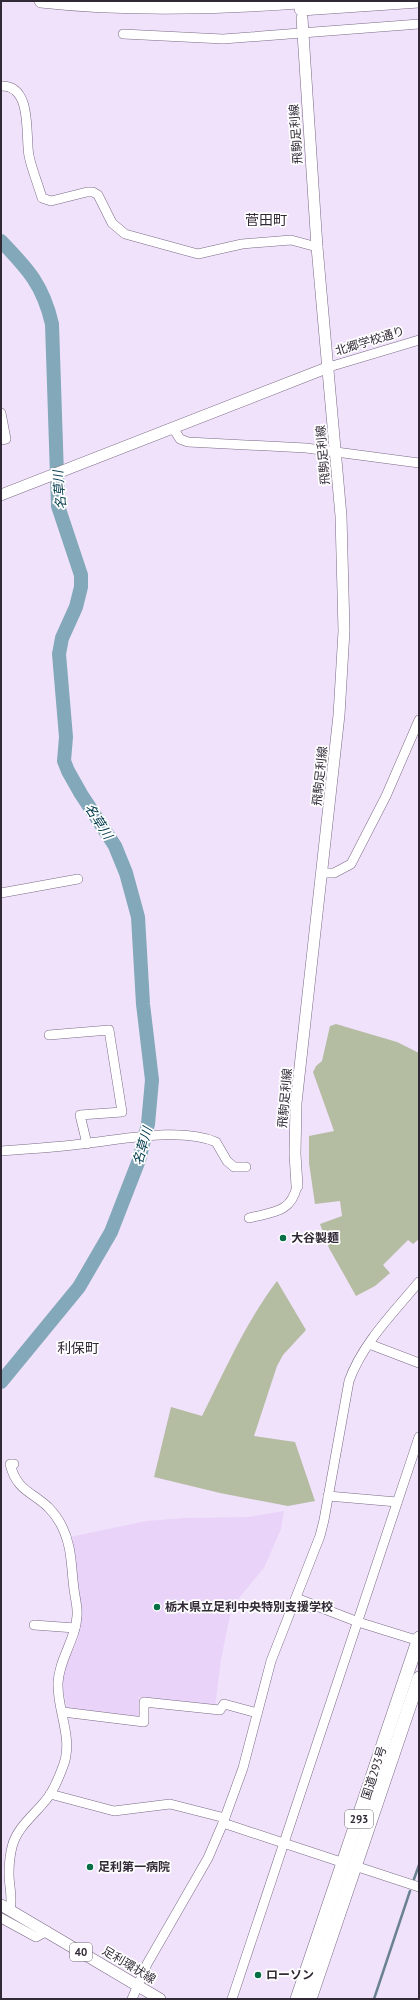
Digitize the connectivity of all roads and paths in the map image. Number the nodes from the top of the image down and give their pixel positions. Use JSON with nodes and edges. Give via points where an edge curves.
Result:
{"nodes":[{"id":1,"x":42,"y":1,"type":"edge"},
{"id":2,"x":312,"y":1,"type":"edge"},
{"id":3,"x":419,"y":1,"type":"edge"},
{"id":4,"x":246,"y":6,"type":"junction"},
{"id":5,"x":302,"y":18,"type":"dead end"},
{"id":6,"x":419,"y":24,"type":"edge"},
{"id":7,"x":303,"y":33,"type":"junction"},
{"id":8,"x":123,"y":34,"type":"dead end"},
{"id":9,"x":1,"y":86,"type":"edge"},
{"id":10,"x":317,"y":247,"type":"junction"},
{"id":11,"x":419,"y":340,"type":"edge"},
{"id":12,"x":329,"y":368,"type":"junction"},
{"id":13,"x":1,"y":413,"type":"edge"},
{"id":14,"x":173,"y":428,"type":"junction"},
{"id":15,"x":1,"y":440,"type":"edge"},
{"id":16,"x":336,"y":452,"type":"junction"},
{"id":17,"x":419,"y":463,"type":"edge"},
{"id":18,"x":1,"y":495,"type":"edge"},
{"id":19,"x":419,"y":720,"type":"edge"},
{"id":20,"x":322,"y":873,"type":"junction"},
{"id":21,"x":78,"y":879,"type":"dead end"},
{"id":22,"x":1,"y":893,"type":"edge"},
{"id":23,"x":49,"y":1035,"type":"dead end"},
{"id":24,"x":87,"y":1144,"type":"junction"},
{"id":25,"x":1,"y":1151,"type":"edge"},
{"id":26,"x":246,"y":1167,"type":"dead end"},
{"id":27,"x":297,"y":1186,"type":"joint"},
{"id":28,"x":249,"y":1218,"type":"dead end"},
{"id":29,"x":419,"y":1282,"type":"edge"},
{"id":30,"x":369,"y":1344,"type":"junction"},
{"id":31,"x":419,"y":1363,"type":"edge"},
{"id":32,"x":419,"y":1437,"type":"edge"},
{"id":33,"x":14,"y":1464,"type":"dead end"},
{"id":34,"x":328,"y":1496,"type":"junction"},
{"id":35,"x":397,"y":1502,"type":"junction"},
{"id":36,"x":296,"y":1598,"type":"junction"},
{"id":37,"x":358,"y":1622,"type":"junction"},
{"id":38,"x":34,"y":1625,"type":"dead end"},
{"id":39,"x":75,"y":1628,"type":"junction"},
{"id":40,"x":419,"y":1640,"type":"edge"},
{"id":41,"x":419,"y":1678,"type":"edge"},
{"id":42,"x":63,"y":1712,"type":"junction"},
{"id":43,"x":257,"y":1713,"type":"junction"},
{"id":44,"x":50,"y":1794,"type":"junction"},
{"id":45,"x":224,"y":1821,"type":"junction"},
{"id":46,"x":284,"y":1842,"type":"junction"},
{"id":47,"x":349,"y":1864,"type":"junction"},
{"id":48,"x":419,"y":1887,"type":"edge"},
{"id":49,"x":5,"y":1907,"type":"edge"},
{"id":50,"x":1,"y":1918,"type":"edge"},
{"id":51,"x":47,"y":1931,"type":"junction"},
{"id":52,"x":137,"y":1986,"type":"junction"},
{"id":53,"x":132,"y":1999,"type":"edge"},
{"id":54,"x":160,"y":1999,"type":"edge"},
{"id":55,"x":232,"y":1999,"type":"edge"},
{"id":56,"x":297,"y":1999,"type":"edge"},
{"id":57,"x":310,"y":1999,"type":"edge"}],
"edges":[{"from":1,"to":4,"type":"highway","via":[[132,6]]},
{"from":2,"to":4,"type":"highway"},
{"from":3,"to":4,"type":"highway","via":[[282,10]]},
{"from":5,"to":7,"type":"main road","name":"飛駒足利線"},
{"from":6,"to":7,"type":"street"},
{"from":7,"to":8,"type":"street","via":[[208,39]]},
{"from":7,"to":10,"type":"main road","name":"飛駒足利線"},
{"from":9,"to":10,"type":"street","via":[[9,86],[16,90],[22,99],[29,157],[42,198],[51,201],[93,192],[98,195],[112,223],[125,234],[198,254],[242,244],[291,240]]},
{"from":10,"to":12,"type":"main road","name":"飛駒足利線"},
{"from":11,"to":12,"type":"street","name":"北郷学校通り"},
{"from":12,"to":14,"type":"main road"},
{"from":12,"to":16,"type":"main road","name":"飛駒足利線"},
{"from":13,"to":15,"type":"street","via":[[6,439]]},
{"from":14,"to":16,"type":"street","via":[[180,439],[188,442]]},
{"from":14,"to":18,"type":"main road"},
{"from":16,"to":17,"type":"street"},
{"from":16,"to":20,"type":"main road","name":"飛駒足利線","via":[[341,516],[344,631],[339,715]]},
{"from":19,"to":20,"type":"street","via":[[386,796],[351,864],[334,873]]},
{"from":20,"to":27,"type":"main road","name":"飛駒足利線","via":[[296,1103]]},
{"from":21,"to":22,"type":"street"},
{"from":23,"to":24,"type":"street","via":[[109,1030],[122,1112],[80,1115]]},
{"from":24,"to":25,"type":"street"},
{"from":24,"to":26,"type":"street","via":[[152,1135],[208,1139],[216,1142],[227,1161],[234,1167]]},
{"from":27,"to":28,"type":"street","via":[[294,1198],[288,1206]]},
{"from":29,"to":30,"type":"street"},
{"from":30,"to":31,"type":"street"},
{"from":30,"to":34,"type":"street","via":[[349,1381]]},
{"from":32,"to":35,"type":"street"},
{"from":33,"to":39,"type":"street","via":[[10,1464],[19,1485],[48,1507],[65,1533],[77,1616]]},
{"from":34,"to":35,"type":"street"},
{"from":34,"to":36,"type":"street","via":[[320,1536]]},
{"from":35,"to":37,"type":"street"},
{"from":36,"to":37,"type":"street"},
{"from":36,"to":43,"type":"street","via":[[271,1661]]},
{"from":37,"to":40,"type":"street"},
{"from":37,"to":46,"type":"street"},
{"from":38,"to":39,"type":"street"},
{"from":39,"to":42,"type":"street","via":[[58,1681],[58,1696]]},
{"from":40,"to":47,"type":"highway","name":"国道293号","number":"293"},
{"from":41,"to":47,"type":"highway","name":"国道293号","number":"293"},
{"from":42,"to":43,"type":"street","via":[[144,1722],[144,1702],[220,1710],[224,1704]]},
{"from":42,"to":44,"type":"street","via":[[67,1741],[63,1767]]},
{"from":43,"to":45,"type":"street","via":[[243,1768]]},
{"from":44,"to":45,"type":"street","via":[[114,1811],[170,1804]]},
{"from":44,"to":49,"type":"street","via":[[28,1820],[12,1845],[9,1874],[11,1898]]},
{"from":45,"to":46,"type":"street"},
{"from":45,"to":52,"type":"street","via":[[208,1858]]},
{"from":46,"to":47,"type":"street"},
{"from":46,"to":55,"type":"street"},
{"from":47,"to":48,"type":"street"},
{"from":47,"to":56,"type":"highway","name":"国道293号","number":"293"},
{"from":47,"to":57,"type":"highway","name":"国道293号","number":"293"},
{"from":49,"to":51,"type":"main road","name":"足利環状線","number":"40"},
{"from":50,"to":51,"type":"street","via":[[33,1936],[39,1937]]},
{"from":51,"to":52,"type":"main road","name":"足利環状線","number":"40"},
{"from":52,"to":53,"type":"street"},
{"from":52,"to":54,"type":"main road","name":"足利環状線","number":"40"}]}
